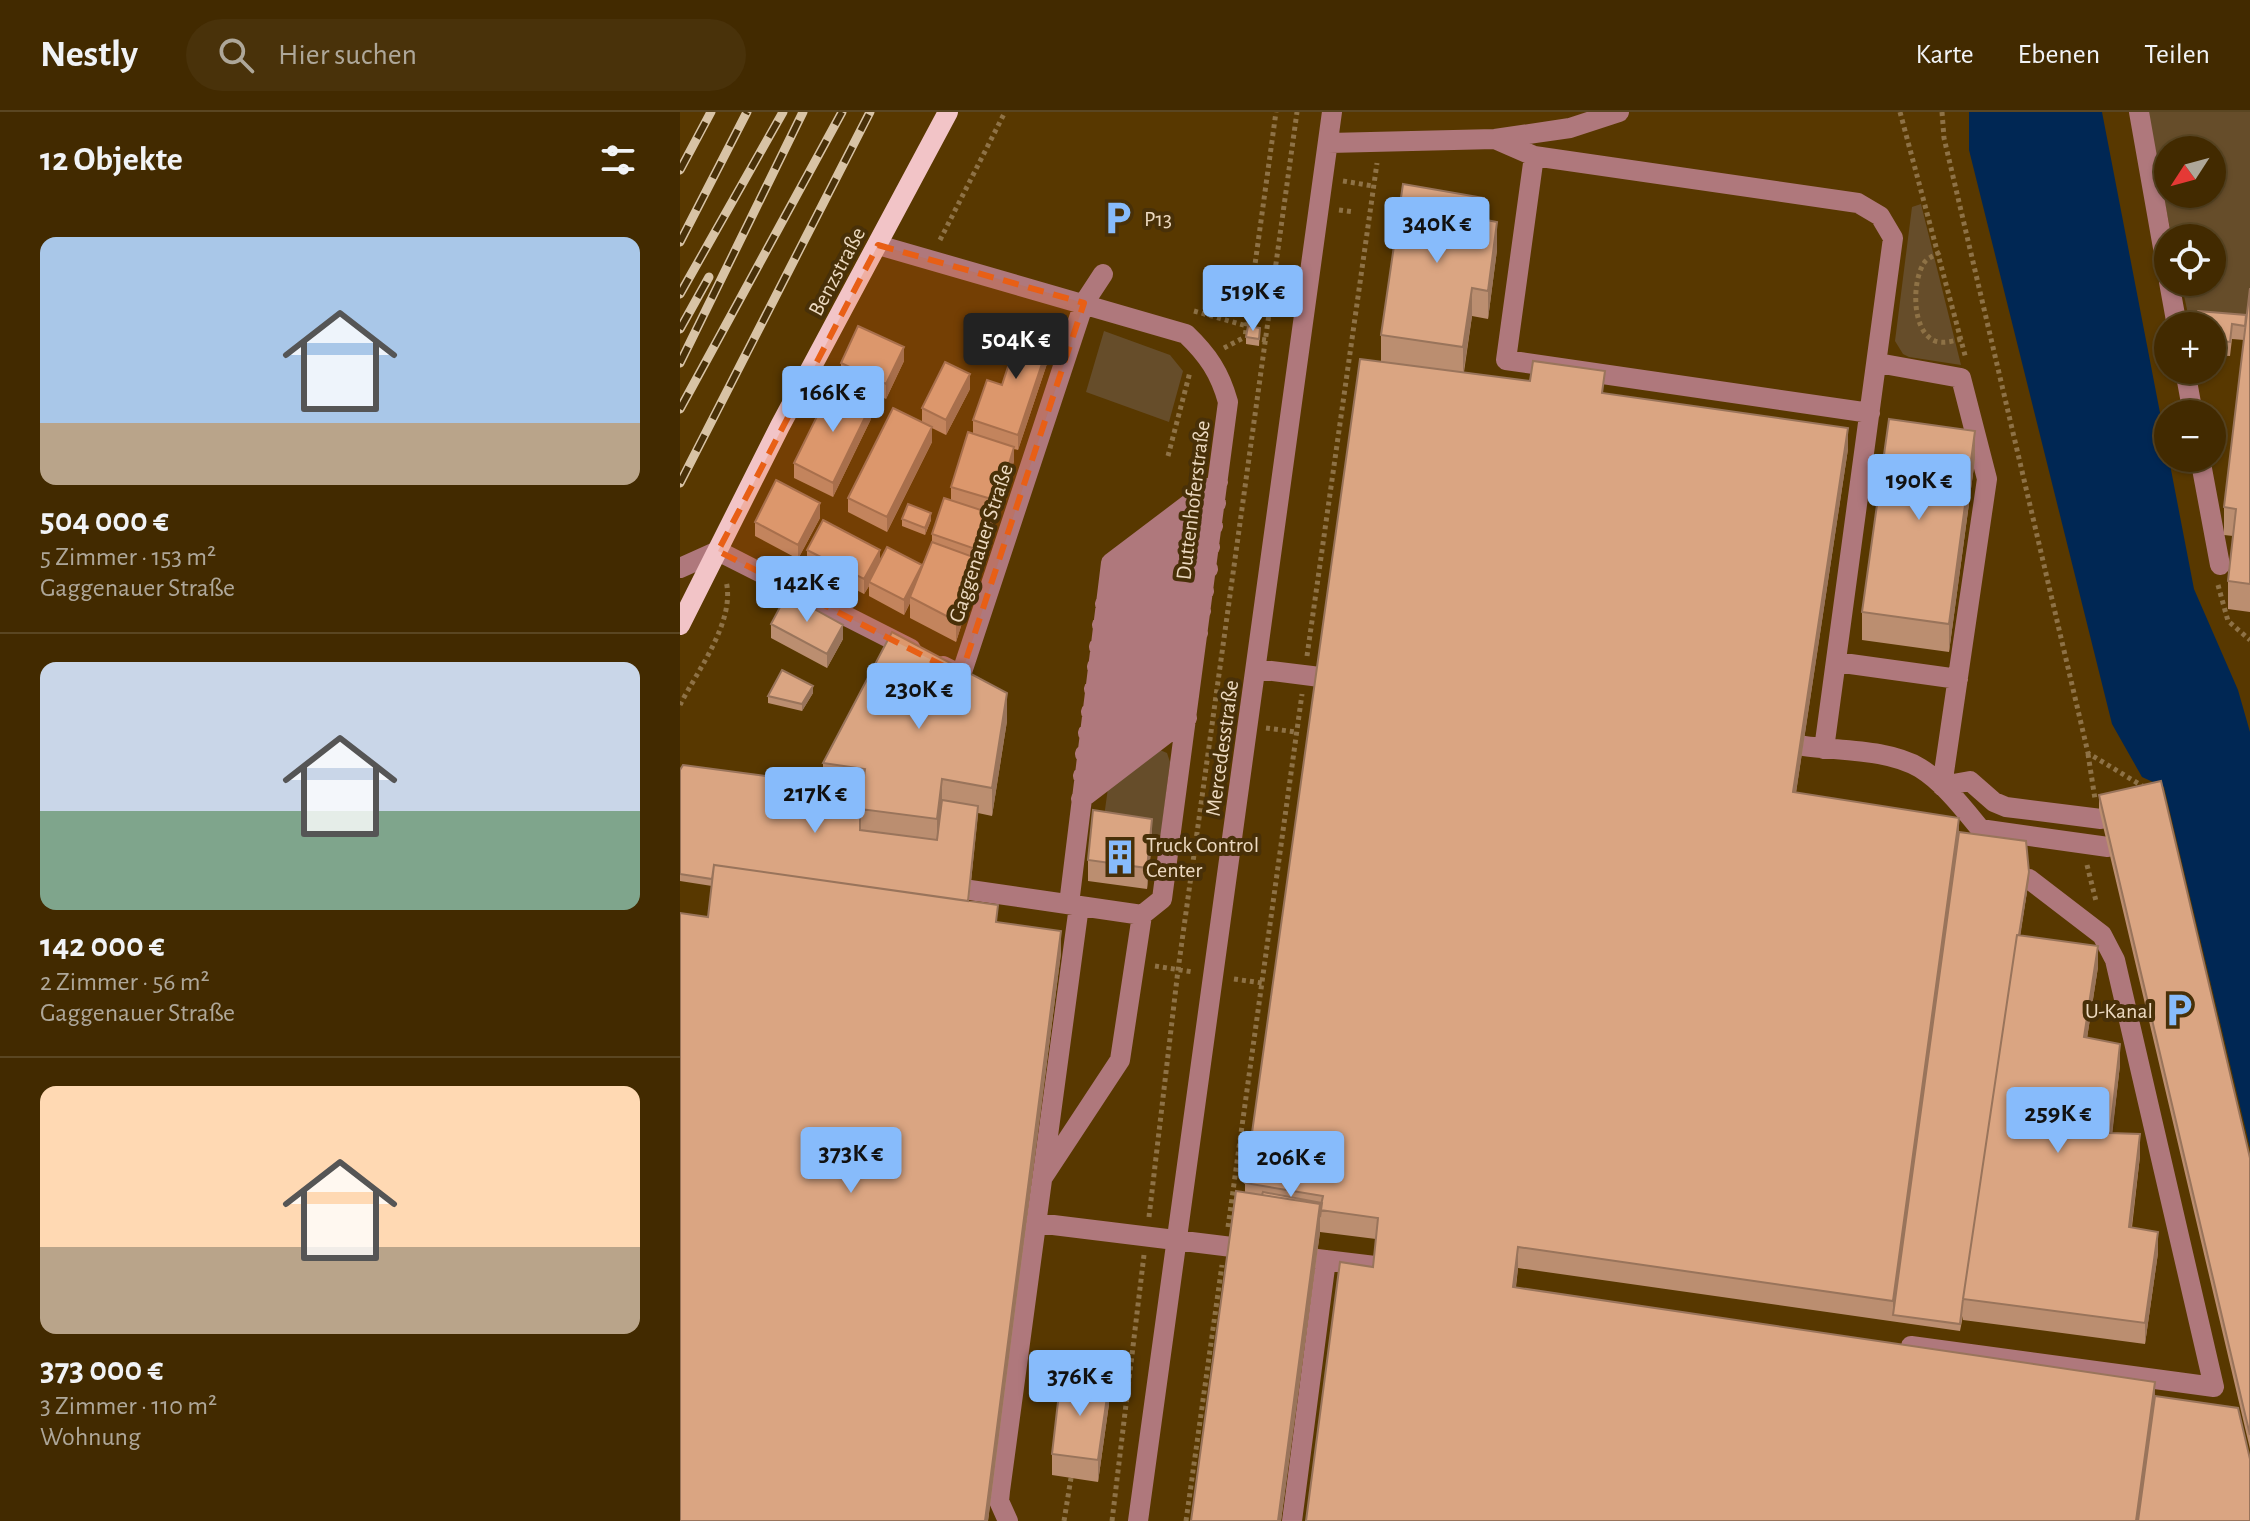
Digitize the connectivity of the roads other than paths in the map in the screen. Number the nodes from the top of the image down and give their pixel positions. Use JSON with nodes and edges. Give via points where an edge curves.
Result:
{"nodes":[{"id":1,"x":948,"y":112,"type":"edge"},
{"id":2,"x":1619,"y":112,"type":"edge"},
{"id":3,"x":2139,"y":112,"type":"edge"},
{"id":4,"x":1332,"y":123,"type":"edge"},
{"id":5,"x":1495,"y":139,"type":"junction"},
{"id":6,"x":1534,"y":156,"type":"junction"},
{"id":7,"x":2159,"y":224,"type":"edge"},
{"id":8,"x":878,"y":245,"type":"junction"},
{"id":9,"x":1091,"y":284,"type":"junction"},
{"id":10,"x":1878,"y":363,"type":"junction"},
{"id":11,"x":1829,"y":408,"type":"junction"},
{"id":12,"x":1870,"y":413,"type":"junction"},
{"id":13,"x":1825,"y":433,"type":"edge"},
{"id":14,"x":2203,"y":472,"type":"edge"},
{"id":15,"x":1217,"y":493,"type":"junction"},
{"id":16,"x":1212,"y":536,"type":"junction"},
{"id":17,"x":718,"y":551,"type":"junction"},
{"id":18,"x":2220,"y":565,"type":"road end"},
{"id":19,"x":680,"y":568,"type":"edge"},
{"id":20,"x":1208,"y":569,"type":"junction"},
{"id":21,"x":1202,"y":601,"type":"junction"},
{"id":22,"x":1104,"y":615,"type":"junction"},
{"id":23,"x":680,"y":625,"type":"edge"},
{"id":24,"x":1198,"y":633,"type":"junction"},
{"id":25,"x":1194,"y":654,"type":"junction"},
{"id":26,"x":1098,"y":657,"type":"junction"},
{"id":27,"x":1836,"y":662,"type":"junction"},
{"id":28,"x":1256,"y":669,"type":"junction"},
{"id":29,"x":1191,"y":675,"type":"junction"},
{"id":30,"x":1312,"y":676,"type":"edge"},
{"id":31,"x":1958,"y":679,"type":"junction"},
{"id":32,"x":1094,"y":689,"type":"junction"},
{"id":33,"x":1189,"y":696,"type":"junction"},
{"id":34,"x":1091,"y":712,"type":"junction"},
{"id":35,"x":1187,"y":718,"type":"junction"},
{"id":36,"x":1088,"y":733,"type":"junction"},
{"id":37,"x":1085,"y":754,"type":"junction"},
{"id":38,"x":1083,"y":776,"type":"junction"},
{"id":39,"x":1942,"y":786,"type":"junction"},
{"id":40,"x":1081,"y":799,"type":"junction"},
{"id":41,"x":2029,"y":879,"type":"edge"},
{"id":42,"x":970,"y":890,"type":"edge"},
{"id":43,"x":1074,"y":905,"type":"junction"},
{"id":44,"x":1142,"y":915,"type":"junction"},
{"id":45,"x":1043,"y":1177,"type":"junction"},
{"id":46,"x":1037,"y":1223,"type":"junction"},
{"id":47,"x":1177,"y":1240,"type":"junction"},
{"id":48,"x":1228,"y":1247,"type":"edge"},
{"id":49,"x":1375,"y":1266,"type":"edge"},
{"id":50,"x":1926,"y":1326,"type":"edge"},
{"id":51,"x":1892,"y":1343,"type":"edge"},
{"id":52,"x":1923,"y":1348,"type":"junction"},
{"id":53,"x":2214,"y":1387,"type":"junction"},
{"id":54,"x":2220,"y":1413,"type":"edge"},
{"id":55,"x":1008,"y":1521,"type":"edge"},
{"id":56,"x":1138,"y":1521,"type":"edge"},
{"id":57,"x":1292,"y":1521,"type":"edge"}],
"edges":[{"from":1,"to":8,"type":"main road","name":"Benzstraße"},
{"from":2,"to":5,"type":"street","via":[[1570,128]]},
{"from":3,"to":7,"type":"street"},
{"from":4,"to":5,"type":"street","via":[[1380,140]]},
{"from":4,"to":28,"type":"street","name":"Mercedesstraße"},
{"from":5,"to":6,"type":"street"},
{"from":6,"to":10,"type":"street","via":[[1858,203],[1880,216],[1893,238]]},
{"from":6,"to":11,"type":"street","via":[[1506,360]]},
{"from":8,"to":9,"type":"street","name":"Duttenhoferstraße","via":[[931,264]]},
{"from":8,"to":17,"type":"main road","name":"Benzstraße"},
{"from":9,"to":15,"type":"street","name":"Duttenhoferstraße","via":[[1186,334],[1209,356],[1228,402]]},
{"from":9,"to":17,"type":"street","name":"Gaggenauer Straße","via":[[961,675]]},
{"from":10,"to":12,"type":"street"},
{"from":10,"to":31,"type":"street","via":[[1961,378],[1987,479]]},
{"from":11,"to":12,"type":"street"},
{"from":11,"to":13,"type":"street"},
{"from":12,"to":27,"type":"street"},
{"from":14,"to":18,"type":"street"},
{"from":15,"to":16,"type":"street","name":"Duttenhoferstraße"},
{"from":15,"to":22,"type":"street","via":[[1109,583]]},
{"from":16,"to":20,"type":"street","name":"Duttenhoferstraße"},
{"from":16,"to":22,"type":"street"},
{"from":17,"to":19,"type":"street"},
{"from":17,"to":23,"type":"main road","name":"Benzstraße"},
{"from":20,"to":21,"type":"street","name":"Duttenhoferstraße"},
{"from":20,"to":26,"type":"street"},
{"from":21,"to":24,"type":"street","name":"Duttenhoferstraße"},
{"from":21,"to":26,"type":"street"},
{"from":21,"to":32,"type":"street"},
{"from":22,"to":26,"type":"street"},
{"from":24,"to":25,"type":"street","name":"Duttenhoferstraße"},
{"from":24,"to":34,"type":"street"},
{"from":25,"to":29,"type":"street","name":"Duttenhoferstraße"},
{"from":25,"to":36,"type":"street"},
{"from":26,"to":32,"type":"street"},
{"from":27,"to":31,"type":"street"},
{"from":27,"to":39,"type":"street","via":[[1814,747],[1910,763]]},
{"from":28,"to":30,"type":"street"},
{"from":28,"to":47,"type":"street","name":"Mercedesstraße"},
{"from":29,"to":33,"type":"street","name":"Duttenhoferstraße"},
{"from":29,"to":37,"type":"street"},
{"from":31,"to":39,"type":"street"},
{"from":32,"to":34,"type":"street"},
{"from":33,"to":35,"type":"street","name":"Duttenhoferstraße"},
{"from":33,"to":38,"type":"street"},
{"from":34,"to":36,"type":"street"},
{"from":35,"to":40,"type":"street"},
{"from":35,"to":44,"type":"street","name":"Duttenhoferstraße","via":[[1162,899]]},
{"from":36,"to":37,"type":"street"},
{"from":37,"to":38,"type":"street"},
{"from":38,"to":40,"type":"street"},
{"from":39,"to":39,"type":"street","via":[[1980,829],[2103,827],[2006,807],[1970,781]]},
{"from":40,"to":43,"type":"street"},
{"from":41,"to":53,"type":"street","via":[[2102,935],[2115,960]]},
{"from":42,"to":43,"type":"street"},
{"from":43,"to":44,"type":"street"},
{"from":43,"to":45,"type":"street"},
{"from":44,"to":45,"type":"street","via":[[1120,1060]]},
{"from":45,"to":46,"type":"street"},
{"from":46,"to":47,"type":"street"},
{"from":46,"to":55,"type":"street","via":[[999,1501]]},
{"from":47,"to":48,"type":"street"},
{"from":47,"to":56,"type":"street","name":"Mercedesstraße"},
{"from":49,"to":57,"type":"street","via":[[1322,1259]]},
{"from":50,"to":52,"type":"street"},
{"from":51,"to":52,"type":"street"},
{"from":52,"to":53,"type":"street"},
{"from":53,"to":54,"type":"street"}]}
